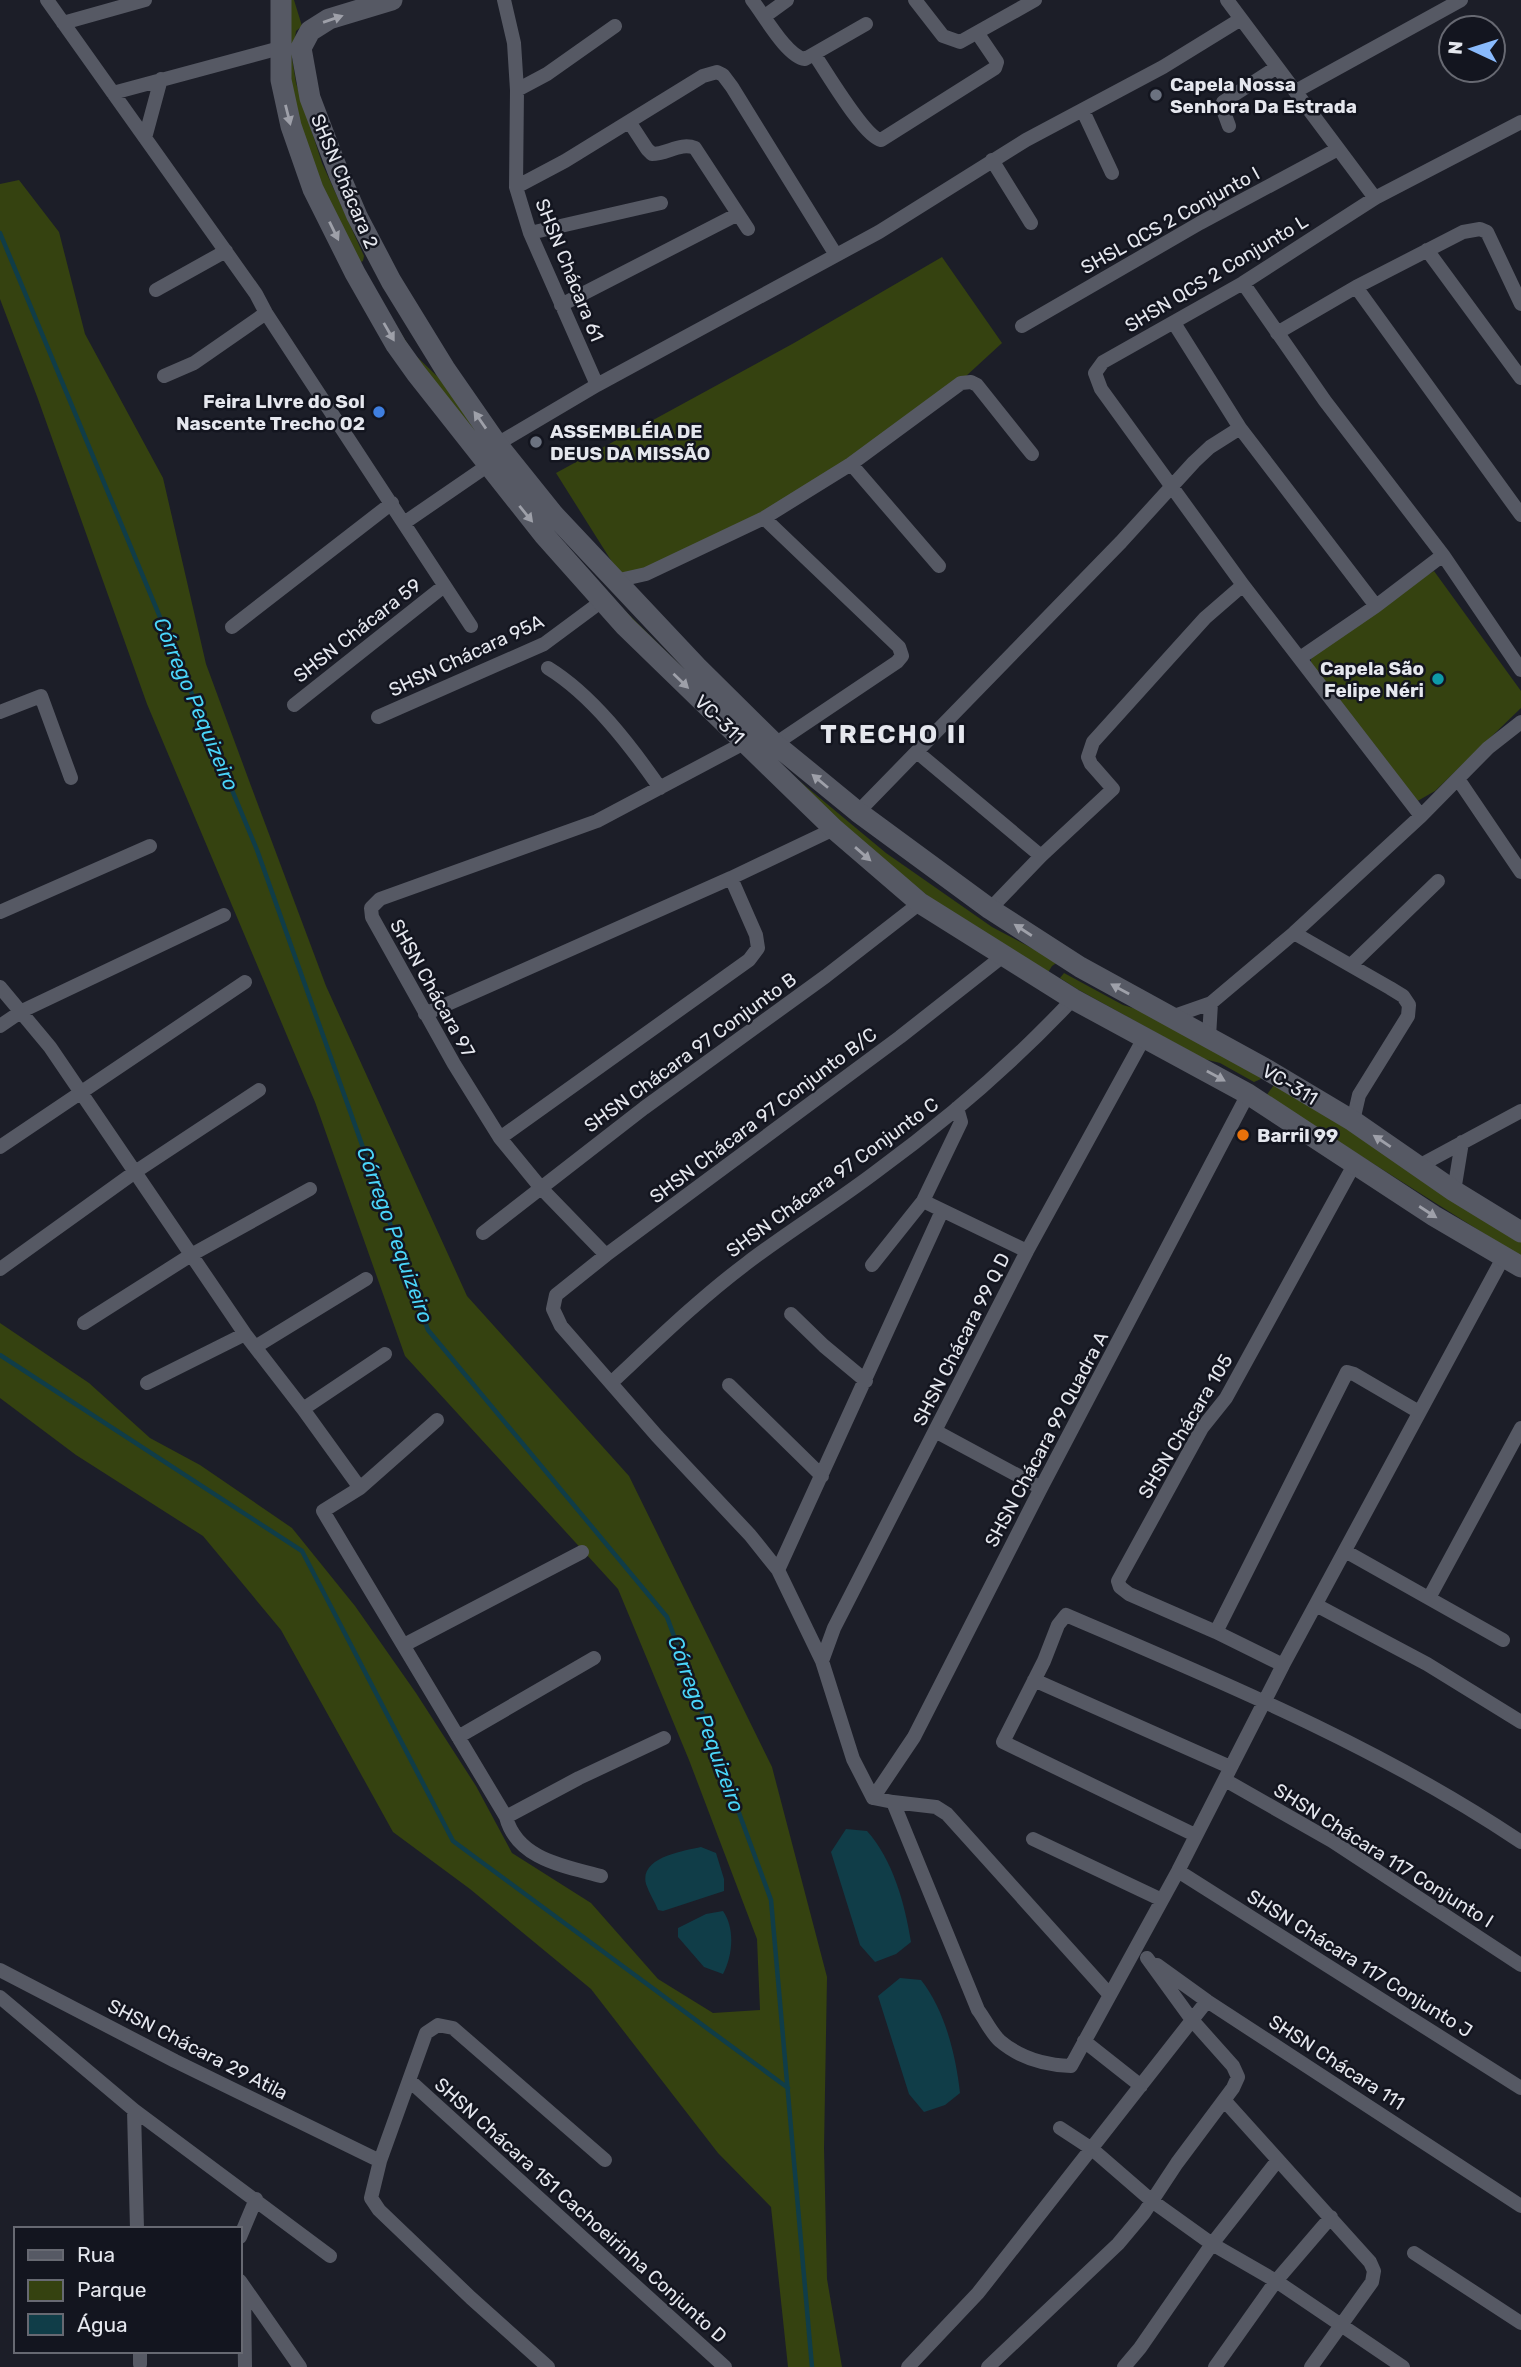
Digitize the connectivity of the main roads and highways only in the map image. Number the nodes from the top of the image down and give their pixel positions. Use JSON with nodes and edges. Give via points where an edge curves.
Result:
{"nodes":[{"id":1,"x":281,"y":0,"type":"edge"},
{"id":2,"x":392,"y":0,"type":"edge"},
{"id":3,"x":380,"y":261,"type":"junction"},
{"id":4,"x":355,"y":273,"type":"junction"},
{"id":5,"x":398,"y":294,"type":"junction"},
{"id":6,"x":373,"y":304,"type":"junction"},
{"id":7,"x":775,"y":744,"type":"joint"},
{"id":8,"x":1080,"y":967,"type":"junction"},
{"id":9,"x":1065,"y":994,"type":"junction"},
{"id":10,"x":1264,"y":1068,"type":"junction"},
{"id":11,"x":1248,"y":1094,"type":"junction"},
{"id":12,"x":1521,"y":1232,"type":"edge"},
{"id":13,"x":1512,"y":1261,"type":"edge"}],
"edges":[{"from":1,"to":4,"type":"main road","name":"VC-311","one_way":true,"via":[[281,80],[291,126],[313,189]]},
{"from":3,"to":2,"type":"main road","name":"SHSN Chácara 2","one_way":true,"via":[[332,159],[310,98],[301,48],[319,24]]},
{"from":3,"to":4,"type":"main road"},
{"from":3,"to":5,"type":"main road","name":"SHSN Chácara 2"},
{"from":4,"to":6,"type":"main road","name":"VC-311"},
{"from":5,"to":6,"type":"main road"},
{"from":7,"to":5,"type":"main road","name":"SHSN Chácara 2","one_way":true,"via":[[554,515],[445,369]]},
{"from":6,"to":9,"type":"main road","name":"VC-311","one_way":true,"via":[[416,373],[487,466],[602,601],[744,743],[920,903]]},
{"from":8,"to":7,"type":"main road","name":"VC-311","one_way":true,"via":[[990,909]]},
{"from":8,"to":9,"type":"main road","via":[[1060,969],[1055,979]]},
{"from":10,"to":8,"type":"main road","name":"VC-311","one_way":true},
{"from":9,"to":11,"type":"main road","name":"VC-311","one_way":true},
{"from":10,"to":11,"type":"main road","via":[[1270,1082],[1265,1090]]},
{"from":12,"to":10,"type":"main road","name":"VC-311","one_way":true},
{"from":11,"to":13,"type":"main road","name":"VC-311","one_way":true,"via":[[1434,1216]]}]}
